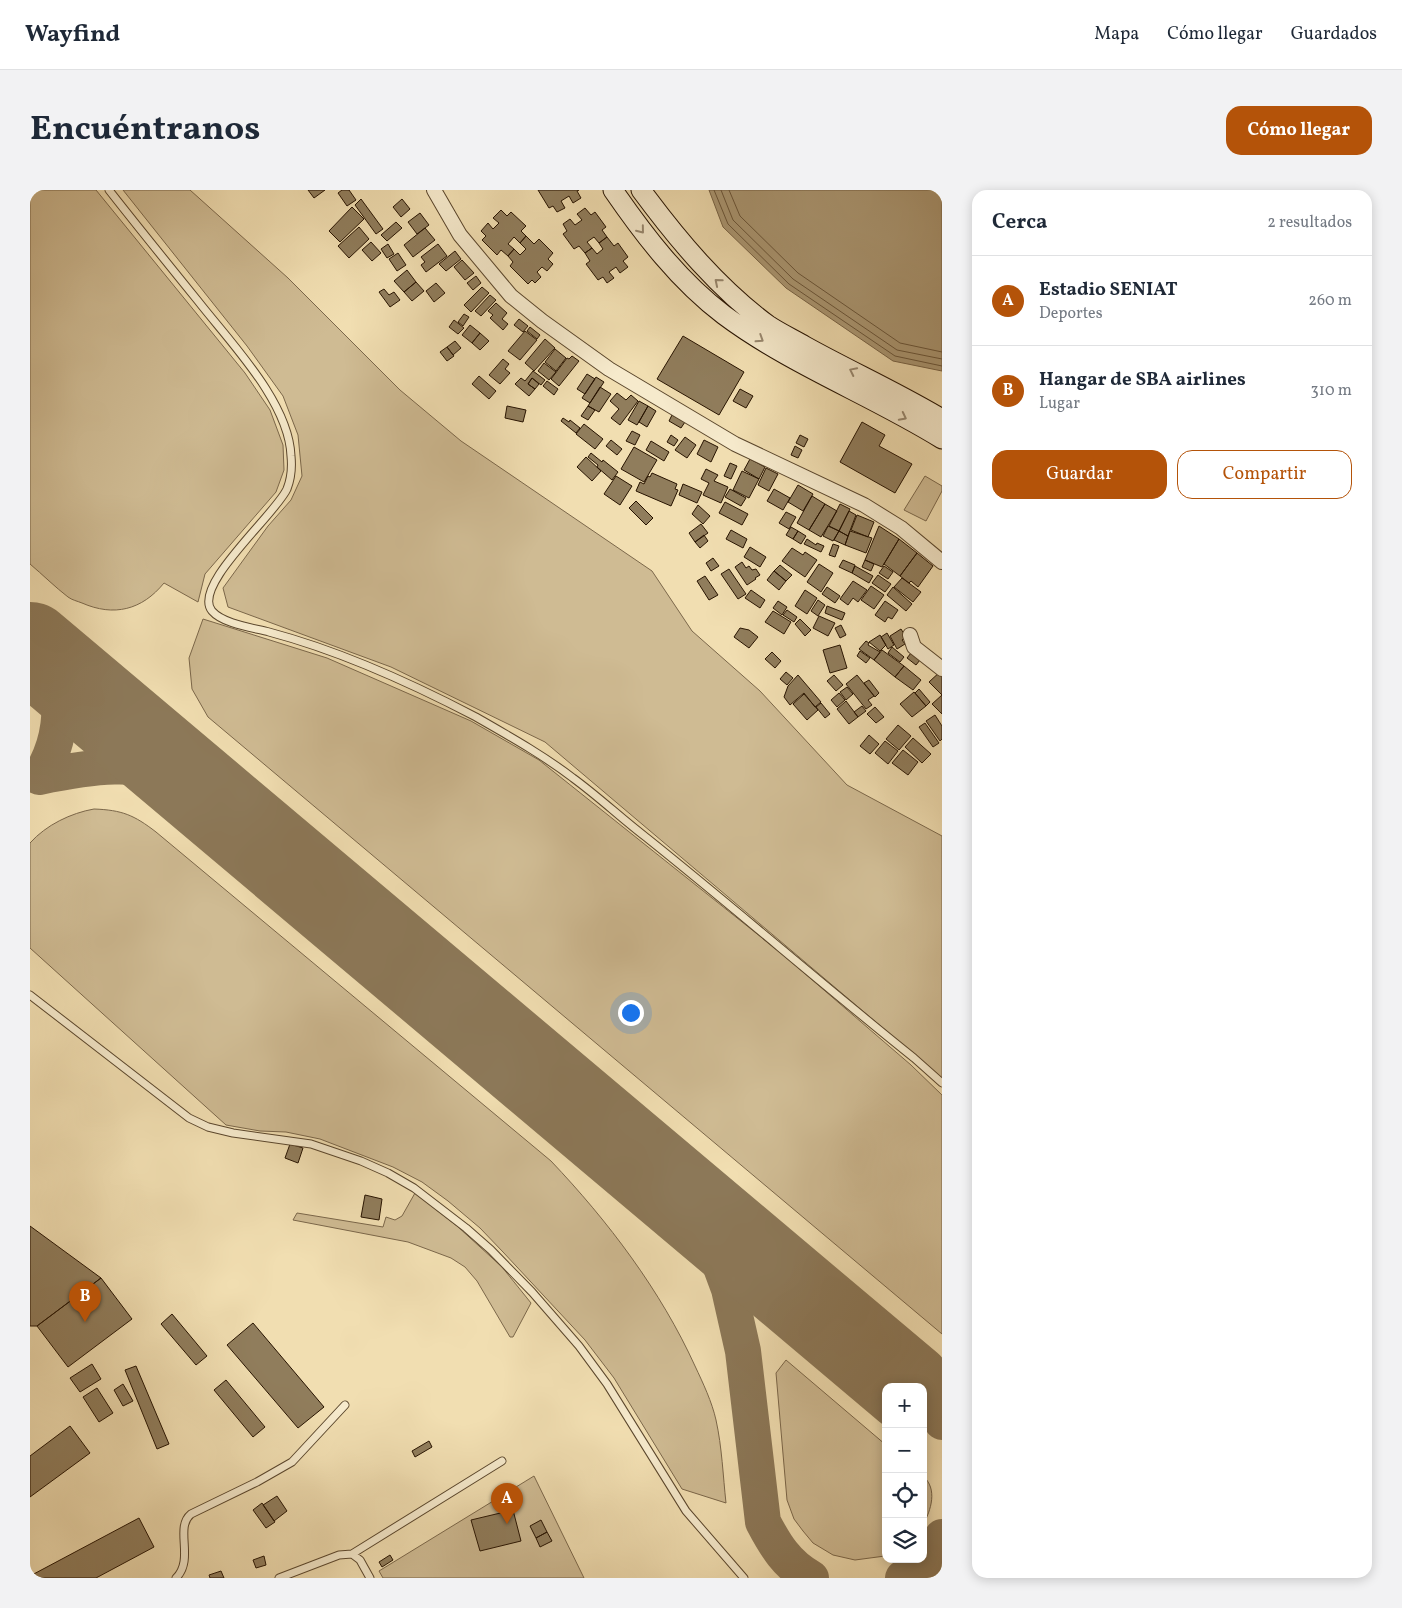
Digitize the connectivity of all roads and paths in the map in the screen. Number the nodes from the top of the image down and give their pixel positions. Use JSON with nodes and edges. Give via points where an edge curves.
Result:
{"nodes":[{"id":1,"x":109,"y":190,"type":"edge"},
{"id":2,"x":434,"y":190,"type":"edge"},
{"id":3,"x":613,"y":190,"type":"edge"},
{"id":4,"x":641,"y":190,"type":"edge"},
{"id":5,"x":942,"y":419,"type":"edge"},
{"id":6,"x":942,"y":439,"type":"edge"},
{"id":7,"x":942,"y":562,"type":"edge"},
{"id":8,"x":910,"y":635,"type":"dead end"},
{"id":9,"x":942,"y":669,"type":"edge"},
{"id":10,"x":30,"y":995,"type":"edge"},
{"id":11,"x":942,"y":1083,"type":"edge"},
{"id":12,"x":345,"y":1405,"type":"dead end"},
{"id":13,"x":502,"y":1461,"type":"dead end"},
{"id":14,"x":352,"y":1554,"type":"junction"},
{"id":15,"x":176,"y":1578,"type":"edge"},
{"id":16,"x":279,"y":1578,"type":"edge"},
{"id":17,"x":370,"y":1578,"type":"edge"},
{"id":18,"x":744,"y":1578,"type":"edge"}],
"edges":[{"from":1,"to":11,"type":"lane","via":[[256,375],[278,410],[292,453],[287,490],[211,588],[209,605],[213,612],[234,623],[328,651],[406,683],[479,719],[544,758],[680,864]]},
{"from":2,"to":7,"type":"street","via":[[460,235],[511,296],[542,321],[609,369],[734,444],[864,506],[901,528]]},
{"from":3,"to":6,"type":"street","one_way":true,"via":[[640,229],[691,286],[724,315],[796,361]]},
{"from":5,"to":4,"type":"street","one_way":true,"via":[[769,325],[709,275]]},
{"from":8,"to":9,"type":"street","via":[[914,647]]},
{"from":10,"to":18,"type":"lane","via":[[189,1118],[216,1129],[330,1150],[388,1173],[446,1212],[491,1250],[579,1346],[608,1384],[686,1511]]},
{"from":12,"to":15,"type":"lane","via":[[292,1462],[187,1517],[184,1522],[186,1552],[183,1567]]},
{"from":13,"to":14,"type":"lane"},
{"from":14,"to":16,"type":"lane","via":[[339,1555]]},
{"from":14,"to":17,"type":"lane","via":[[360,1560]]}]}
